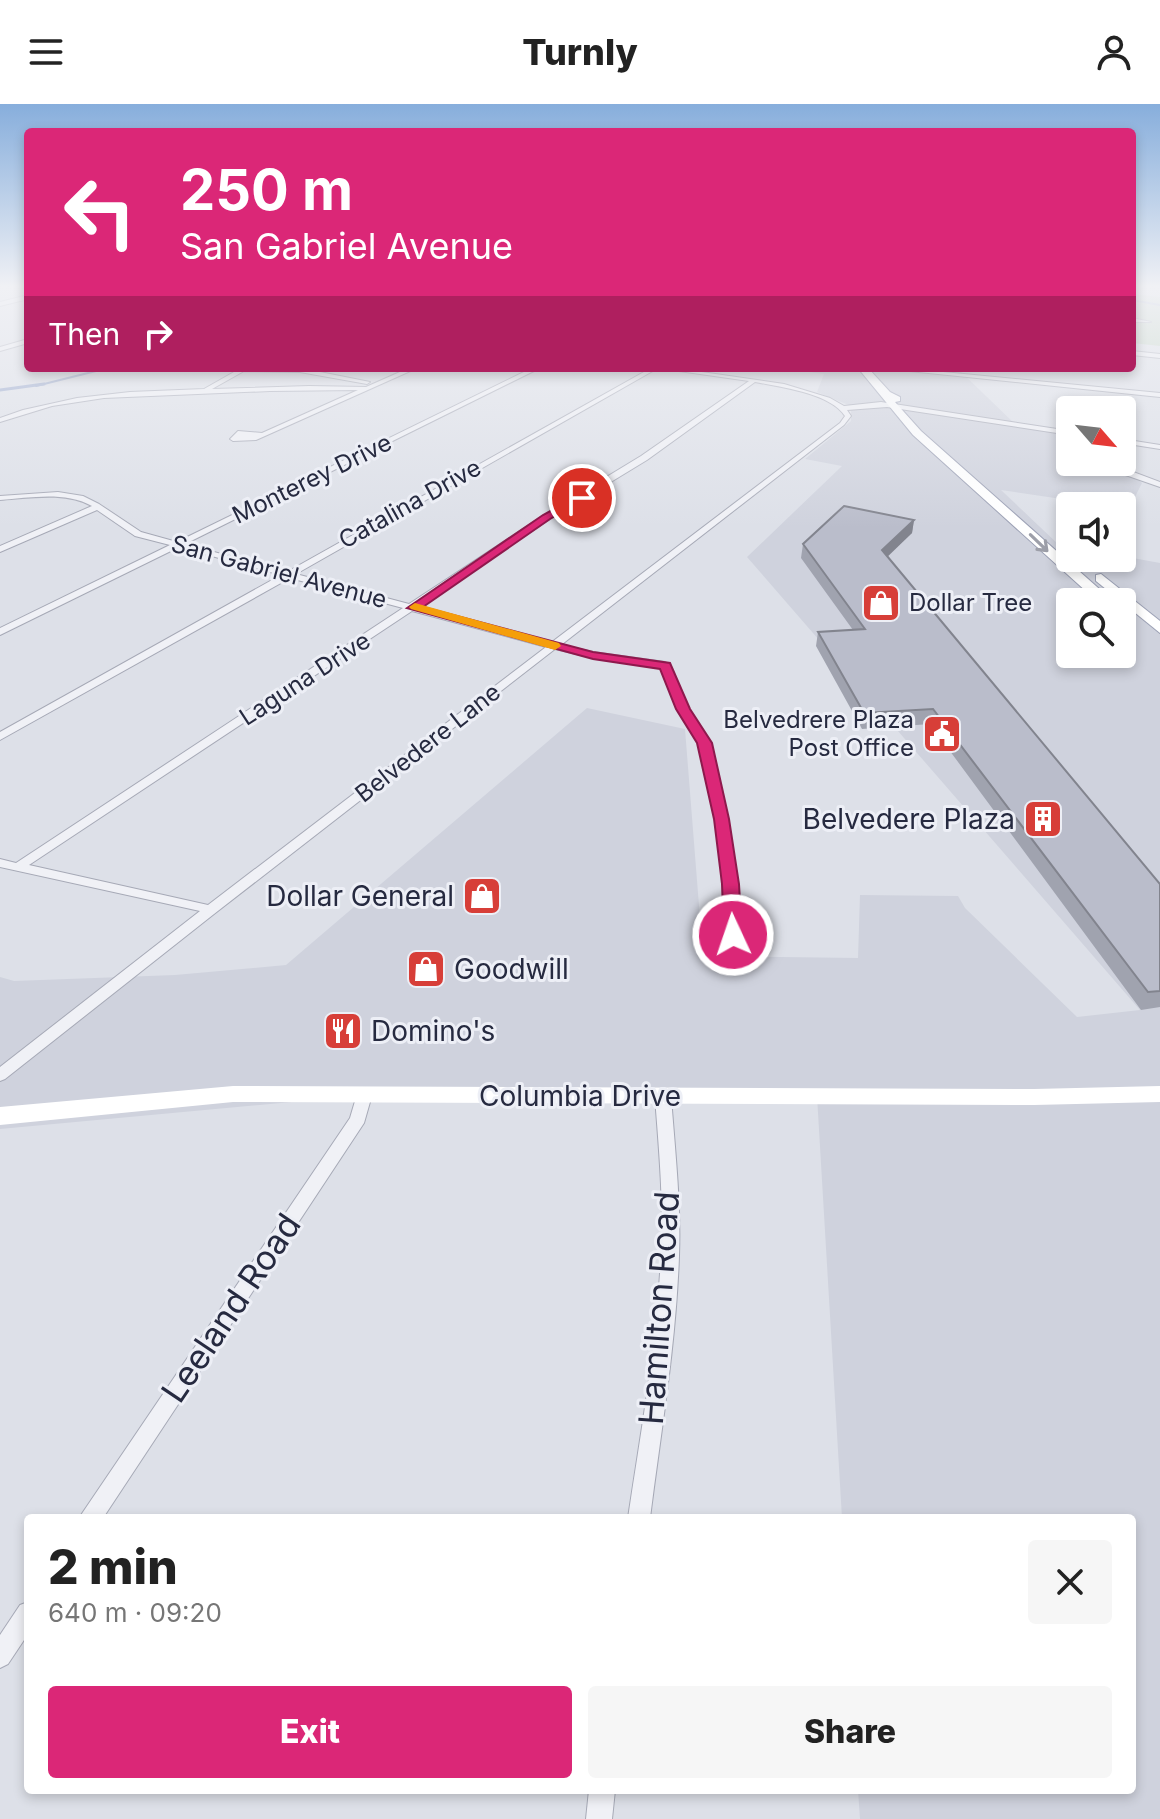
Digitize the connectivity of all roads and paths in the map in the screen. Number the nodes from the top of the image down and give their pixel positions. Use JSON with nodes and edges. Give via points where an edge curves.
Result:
{"nodes":[{"id":1,"x":238,"y":372,"type":"edge"},
{"id":2,"x":311,"y":372,"type":"edge"},
{"id":3,"x":406,"y":372,"type":"edge"},
{"id":4,"x":529,"y":372,"type":"edge"},
{"id":5,"x":648,"y":372,"type":"edge"},
{"id":6,"x":687,"y":372,"type":"edge"},
{"id":7,"x":866,"y":372,"type":"edge"},
{"id":8,"x":924,"y":372,"type":"edge"},
{"id":9,"x":752,"y":382,"type":"junction"},
{"id":10,"x":380,"y":384,"type":"junction"},
{"id":11,"x":369,"y":389,"type":"junction"},
{"id":12,"x":205,"y":391,"type":"junction"},
{"id":13,"x":1160,"y":395,"type":"edge"},
{"id":14,"x":888,"y":402,"type":"junction"},
{"id":15,"x":847,"y":408,"type":"junction"},
{"id":16,"x":907,"y":408,"type":"junction"},
{"id":17,"x":0,"y":420,"type":"edge"},
{"id":18,"x":1056,"y":431,"type":"edge"},
{"id":19,"x":264,"y":435,"type":"dead end"},
{"id":20,"x":1136,"y":443,"type":"edge"},
{"id":21,"x":1160,"y":447,"type":"edge"},
{"id":22,"x":1133,"y":476,"type":"edge"},
{"id":23,"x":1160,"y":485,"type":"edge"},
{"id":24,"x":0,"y":498,"type":"edge"},
{"id":25,"x":97,"y":507,"type":"junction"},
{"id":26,"x":1056,"y":539,"type":"edge"},
{"id":27,"x":179,"y":544,"type":"junction"},
{"id":28,"x":0,"y":549,"type":"edge"},
{"id":29,"x":1094,"y":572,"type":"edge"},
{"id":30,"x":286,"y":574,"type":"junction"},
{"id":31,"x":1091,"y":588,"type":"edge"},
{"id":32,"x":413,"y":608,"type":"junction"},
{"id":33,"x":1136,"y":627,"type":"edge"},
{"id":34,"x":1160,"y":629,"type":"edge"},
{"id":35,"x":0,"y":632,"type":"edge"},
{"id":36,"x":554,"y":646,"type":"junction"},
{"id":37,"x":1160,"y":647,"type":"edge"},
{"id":38,"x":0,"y":737,"type":"edge"},
{"id":39,"x":0,"y":863,"type":"edge"},
{"id":40,"x":18,"y":867,"type":"junction"},
{"id":41,"x":209,"y":909,"type":"junction"},
{"id":42,"x":733,"y":935,"type":"dead end"},
{"id":43,"x":0,"y":1075,"type":"edge"},
{"id":44,"x":1160,"y":1094,"type":"edge"},
{"id":45,"x":364,"y":1095,"type":"junction"},
{"id":46,"x":663,"y":1097,"type":"junction"},
{"id":47,"x":0,"y":1116,"type":"edge"},
{"id":48,"x":93,"y":1514,"type":"edge"},
{"id":49,"x":640,"y":1514,"type":"edge"},
{"id":50,"x":24,"y":1619,"type":"edge"},
{"id":51,"x":0,"y":1656,"type":"edge"},
{"id":52,"x":602,"y":1794,"type":"edge"},
{"id":53,"x":599,"y":1819,"type":"edge"}],
"edges":[{"from":1,"to":12,"type":"street"},
{"from":2,"to":10,"type":"street"},
{"from":3,"to":10,"type":"street"},
{"from":4,"to":27,"type":"street","name":"Monterey Drive"},
{"from":5,"to":30,"type":"street","name":"Catalina Drive"},
{"from":6,"to":9,"type":"street"},
{"from":7,"to":14,"type":"main road"},
{"from":8,"to":13,"type":"street"},
{"from":9,"to":15,"type":"street","via":[[819,394]]},
{"from":9,"to":32,"type":"street","name":"Laguna Drive"},
{"from":10,"to":11,"type":"street"},
{"from":11,"to":12,"type":"street"},
{"from":11,"to":19,"type":"street"},
{"from":12,"to":17,"type":"street","via":[[71,399]]},
{"from":14,"to":15,"type":"street"},
{"from":14,"to":16,"type":"main road"},
{"from":14,"to":31,"type":"main road","one_way":true},
{"from":15,"to":36,"type":"street","name":"Belvedere Lane","via":[[842,424]]},
{"from":16,"to":18,"type":"street"},
{"from":16,"to":26,"type":"main road"},
{"from":20,"to":21,"type":"street"},
{"from":22,"to":23,"type":"street"},
{"from":24,"to":25,"type":"street","name":"San Gabriel Avenue","via":[[63,496]]},
{"from":25,"to":27,"type":"street","name":"San Gabriel Avenue","via":[[138,534]]},
{"from":25,"to":28,"type":"street"},
{"from":27,"to":30,"type":"street","name":"San Gabriel Avenue"},
{"from":27,"to":35,"type":"street","name":"Monterey Drive"},
{"from":29,"to":34,"type":"main road"},
{"from":30,"to":32,"type":"street","name":"San Gabriel Avenue"},
{"from":30,"to":38,"type":"street","name":"Catalina Drive"},
{"from":32,"to":36,"type":"street","name":"San Gabriel Avenue"},
{"from":32,"to":40,"type":"street","name":"Laguna Drive"},
{"from":33,"to":37,"type":"main road"},
{"from":36,"to":41,"type":"street","name":"Belvedere Lane"},
{"from":36,"to":42,"type":"street","name":"San Gabriel Avenue","via":[[665,665],[704,743],[722,819]]},
{"from":39,"to":40,"type":"street"},
{"from":40,"to":41,"type":"street"},
{"from":41,"to":43,"type":"street","name":"Belvedere Lane"},
{"from":44,"to":46,"type":"main road","name":"Columbia Drive"},
{"from":45,"to":46,"type":"main road","name":"Columbia Drive"},
{"from":45,"to":47,"type":"main road","name":"Columbia Drive","via":[[233,1094]]},
{"from":45,"to":48,"type":"street","name":"Leeland Road","via":[[358,1119]]},
{"from":46,"to":49,"type":"street","name":"Hamilton Road","via":[[670,1254]]},
{"from":50,"to":51,"type":"street"},
{"from":52,"to":53,"type":"street"}]}
